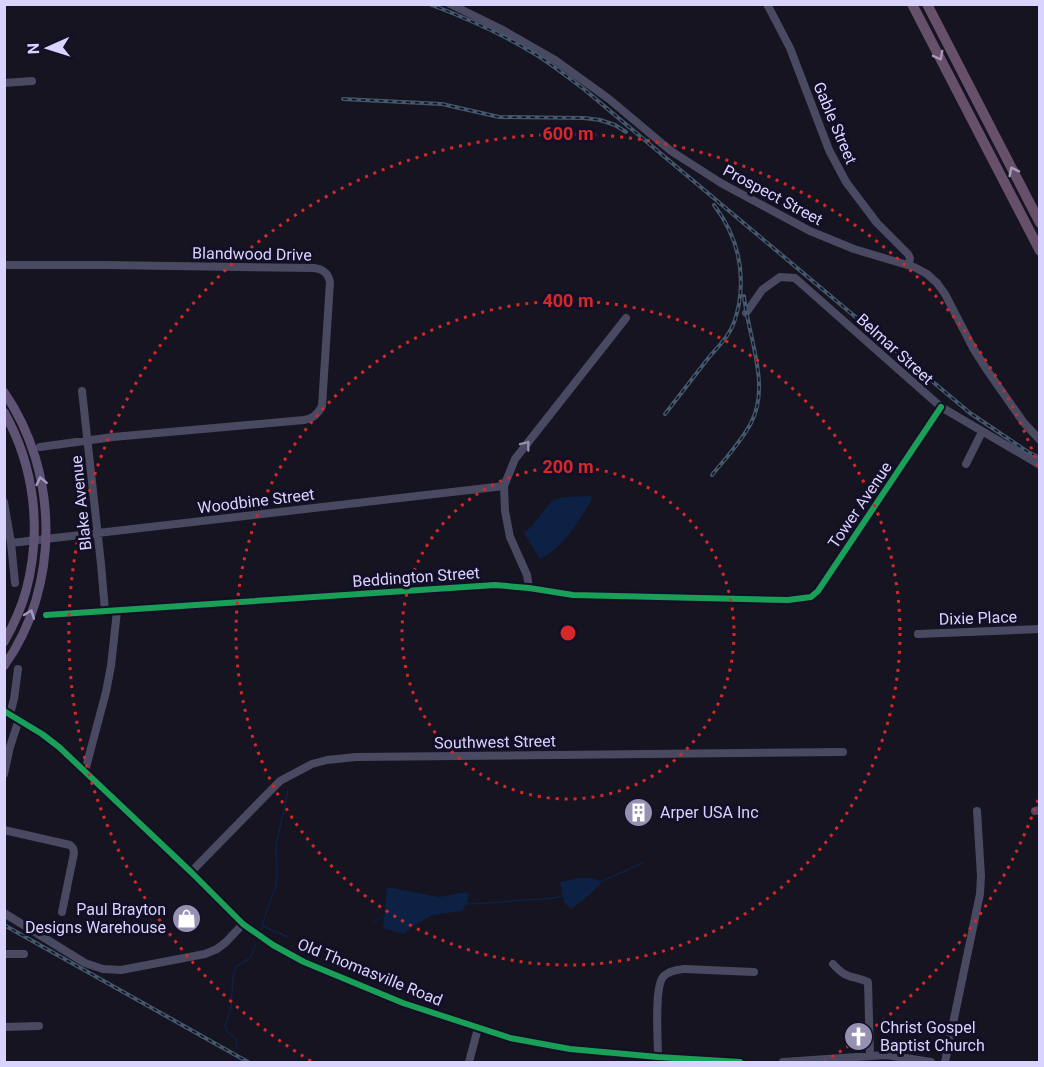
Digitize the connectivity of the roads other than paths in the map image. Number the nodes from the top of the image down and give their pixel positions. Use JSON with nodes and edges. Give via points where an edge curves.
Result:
{"nodes":[{"id":1,"x":450,"y":4,"type":"edge"},
{"id":2,"x":767,"y":4,"type":"edge"},
{"id":3,"x":912,"y":4,"type":"edge"},
{"id":4,"x":927,"y":4,"type":"edge"},
{"id":5,"x":32,"y":81,"type":"dead end"},
{"id":6,"x":4,"y":83,"type":"edge"},
{"id":7,"x":1040,"y":223,"type":"edge"},
{"id":8,"x":1040,"y":252,"type":"edge"},
{"id":9,"x":4,"y":265,"type":"edge"},
{"id":10,"x":909,"y":265,"type":"junction"},
{"id":11,"x":746,"y":312,"type":"dead end"},
{"id":12,"x":626,"y":318,"type":"dead end"},
{"id":13,"x":82,"y":391,"type":"dead end"},
{"id":14,"x":4,"y":392,"type":"edge"},
{"id":15,"x":941,"y":407,"type":"junction"},
{"id":16,"x":4,"y":412,"type":"edge"},
{"id":17,"x":982,"y":432,"type":"junction"},
{"id":18,"x":1040,"y":440,"type":"edge"},
{"id":19,"x":88,"y":441,"type":"junction"},
{"id":20,"x":40,"y":447,"type":"dead end"},
{"id":21,"x":966,"y":464,"type":"dead end"},
{"id":22,"x":1040,"y":465,"type":"edge"},
{"id":23,"x":504,"y":486,"type":"junction"},
{"id":24,"x":4,"y":502,"type":"edge"},
{"id":25,"x":98,"y":533,"type":"junction"},
{"id":26,"x":46,"y":539,"type":"junction"},
{"id":27,"x":35,"y":540,"type":"junction"},
{"id":28,"x":11,"y":543,"type":"junction"},
{"id":29,"x":15,"y":583,"type":"dead end"},
{"id":30,"x":529,"y":588,"type":"junction"},
{"id":31,"x":788,"y":600,"type":"joint"},
{"id":32,"x":105,"y":611,"type":"junction"},
{"id":33,"x":117,"y":611,"type":"junction"},
{"id":34,"x":46,"y":615,"type":"dead end"},
{"id":35,"x":1040,"y":629,"type":"edge"},
{"id":36,"x":918,"y":634,"type":"dead end"},
{"id":37,"x":4,"y":642,"type":"edge"},
{"id":38,"x":4,"y":666,"type":"edge"},
{"id":39,"x":18,"y":669,"type":"dead end"},
{"id":40,"x":7,"y":712,"type":"edge"},
{"id":41,"x":19,"y":719,"type":"junction"},
{"id":42,"x":843,"y":752,"type":"dead end"},
{"id":43,"x":85,"y":771,"type":"junction"},
{"id":44,"x":4,"y":774,"type":"edge"},
{"id":45,"x":977,"y":811,"type":"dead end"},
{"id":46,"x":4,"y":830,"type":"edge"},
{"id":47,"x":191,"y":872,"type":"junction"},
{"id":48,"x":62,"y":912,"type":"dead end"},
{"id":49,"x":4,"y":913,"type":"edge"},
{"id":50,"x":243,"y":924,"type":"junction"},
{"id":51,"x":4,"y":954,"type":"edge"},
{"id":52,"x":24,"y":954,"type":"dead end"},
{"id":53,"x":833,"y":964,"type":"dead end"},
{"id":54,"x":754,"y":972,"type":"dead end"},
{"id":55,"x":39,"y":1026,"type":"dead end"},
{"id":56,"x":4,"y":1028,"type":"edge"},
{"id":57,"x":478,"y":1028,"type":"junction"},
{"id":58,"x":870,"y":1055,"type":"junction"},
{"id":59,"x":658,"y":1057,"type":"junction"},
{"id":60,"x":469,"y":1062,"type":"edge"},
{"id":61,"x":719,"y":1062,"type":"edge"},
{"id":62,"x":740,"y":1062,"type":"edge"},
{"id":63,"x":783,"y":1062,"type":"edge"},
{"id":64,"x":931,"y":1062,"type":"edge"},
{"id":65,"x":945,"y":1062,"type":"edge"}],
"edges":[{"from":1,"to":10,"type":"street","name":"Prospect Street","via":[[555,60],[671,151],[720,182],[832,241]]},
{"from":2,"to":10,"type":"street","name":"Gable Street","via":[[787,40],[829,150],[846,182],[877,223],[908,254]]},
{"from":3,"to":8,"type":"highway","one_way":true},
{"from":7,"to":4,"type":"highway","one_way":true},
{"from":5,"to":6,"type":"street"},
{"from":9,"to":19,"type":"street","name":"Blandwood Drive","via":[[314,268],[329,277],[322,406],[314,417]]},
{"from":10,"to":18,"type":"street","name":"Prospect Street","via":[[940,287],[982,364]]},
{"from":11,"to":15,"type":"street","name":"Belmar Street","via":[[762,290],[780,277],[795,278]]},
{"from":23,"to":12,"type":"street","one_way":true,"via":[[515,459]]},
{"from":13,"to":19,"type":"street","name":"Blake Avenue"},
{"from":26,"to":14,"type":"main road","one_way":true,"via":[[38,466],[22,422]]},
{"from":15,"to":17,"type":"street","name":"Belmar Street"},
{"from":15,"to":31,"type":"street","name":"Tower Avenue","via":[[818,591],[811,597]]},
{"from":16,"to":27,"type":"main road","via":[[26,464],[34,501]]},
{"from":17,"to":21,"type":"street"},
{"from":17,"to":22,"type":"street","name":"Belmar Street"},
{"from":19,"to":20,"type":"street","name":"Blandwood Drive"},
{"from":19,"to":25,"type":"street","name":"Blake Avenue"},
{"from":23,"to":25,"type":"street","name":"Woodbine Street"},
{"from":23,"to":30,"type":"street","via":[[510,537]]},
{"from":24,"to":28,"type":"street"},
{"from":25,"to":26,"type":"street","name":"Woodbine Street"},
{"from":25,"to":32,"type":"street","name":"Blake Avenue"},
{"from":26,"to":27,"type":"street","name":"Woodbine Street"},
{"from":38,"to":26,"type":"main road","one_way":true,"via":[[23,634],[38,593]]},
{"from":27,"to":28,"type":"street","name":"Woodbine Street"},
{"from":27,"to":37,"type":"main road","via":[[26,593]]},
{"from":28,"to":29,"type":"street"},
{"from":30,"to":31,"type":"street","name":"Beddington Street","via":[[573,595]]},
{"from":30,"to":33,"type":"street","name":"Beddington Street","via":[[495,585]]},
{"from":32,"to":33,"type":"street","name":"Beddington Street"},
{"from":32,"to":34,"type":"street","name":"Beddington Street"},
{"from":33,"to":43,"type":"street","via":[[106,692]]},
{"from":35,"to":36,"type":"street","name":"Dixie Place"},
{"from":39,"to":40,"type":"street","via":[[14,699]]},
{"from":40,"to":41,"type":"street","name":"Old Thomasville Road"},
{"from":41,"to":43,"type":"street","name":"Old Thomasville Road"},
{"from":41,"to":44,"type":"street"},
{"from":42,"to":47,"type":"street","name":"Southwest Street","via":[[327,760],[280,781]]},
{"from":43,"to":47,"type":"street","name":"Old Thomasville Road"},
{"from":45,"to":65,"type":"street","via":[[980,894]]},
{"from":46,"to":48,"type":"street","via":[[73,848]]},
{"from":47,"to":50,"type":"street","name":"Old Thomasville Road"},
{"from":49,"to":50,"type":"street","via":[[85,963],[113,970],[205,954],[226,942]]},
{"from":50,"to":57,"type":"street","name":"Old Thomasville Road","via":[[287,954],[324,971]]},
{"from":51,"to":52,"type":"street"},
{"from":53,"to":58,"type":"street","via":[[849,977],[868,982]]},
{"from":54,"to":59,"type":"street","via":[[684,969],[663,977],[658,989]]},
{"from":55,"to":56,"type":"street"},
{"from":57,"to":59,"type":"street","name":"Old Thomasville Road","via":[[552,1047]]},
{"from":57,"to":60,"type":"street"},
{"from":58,"to":63,"type":"street"},
{"from":58,"to":64,"type":"street"},
{"from":59,"to":61,"type":"street","name":"Old Thomasville Road"},
{"from":61,"to":62,"type":"street","name":"Old Thomasville Road"}]}
